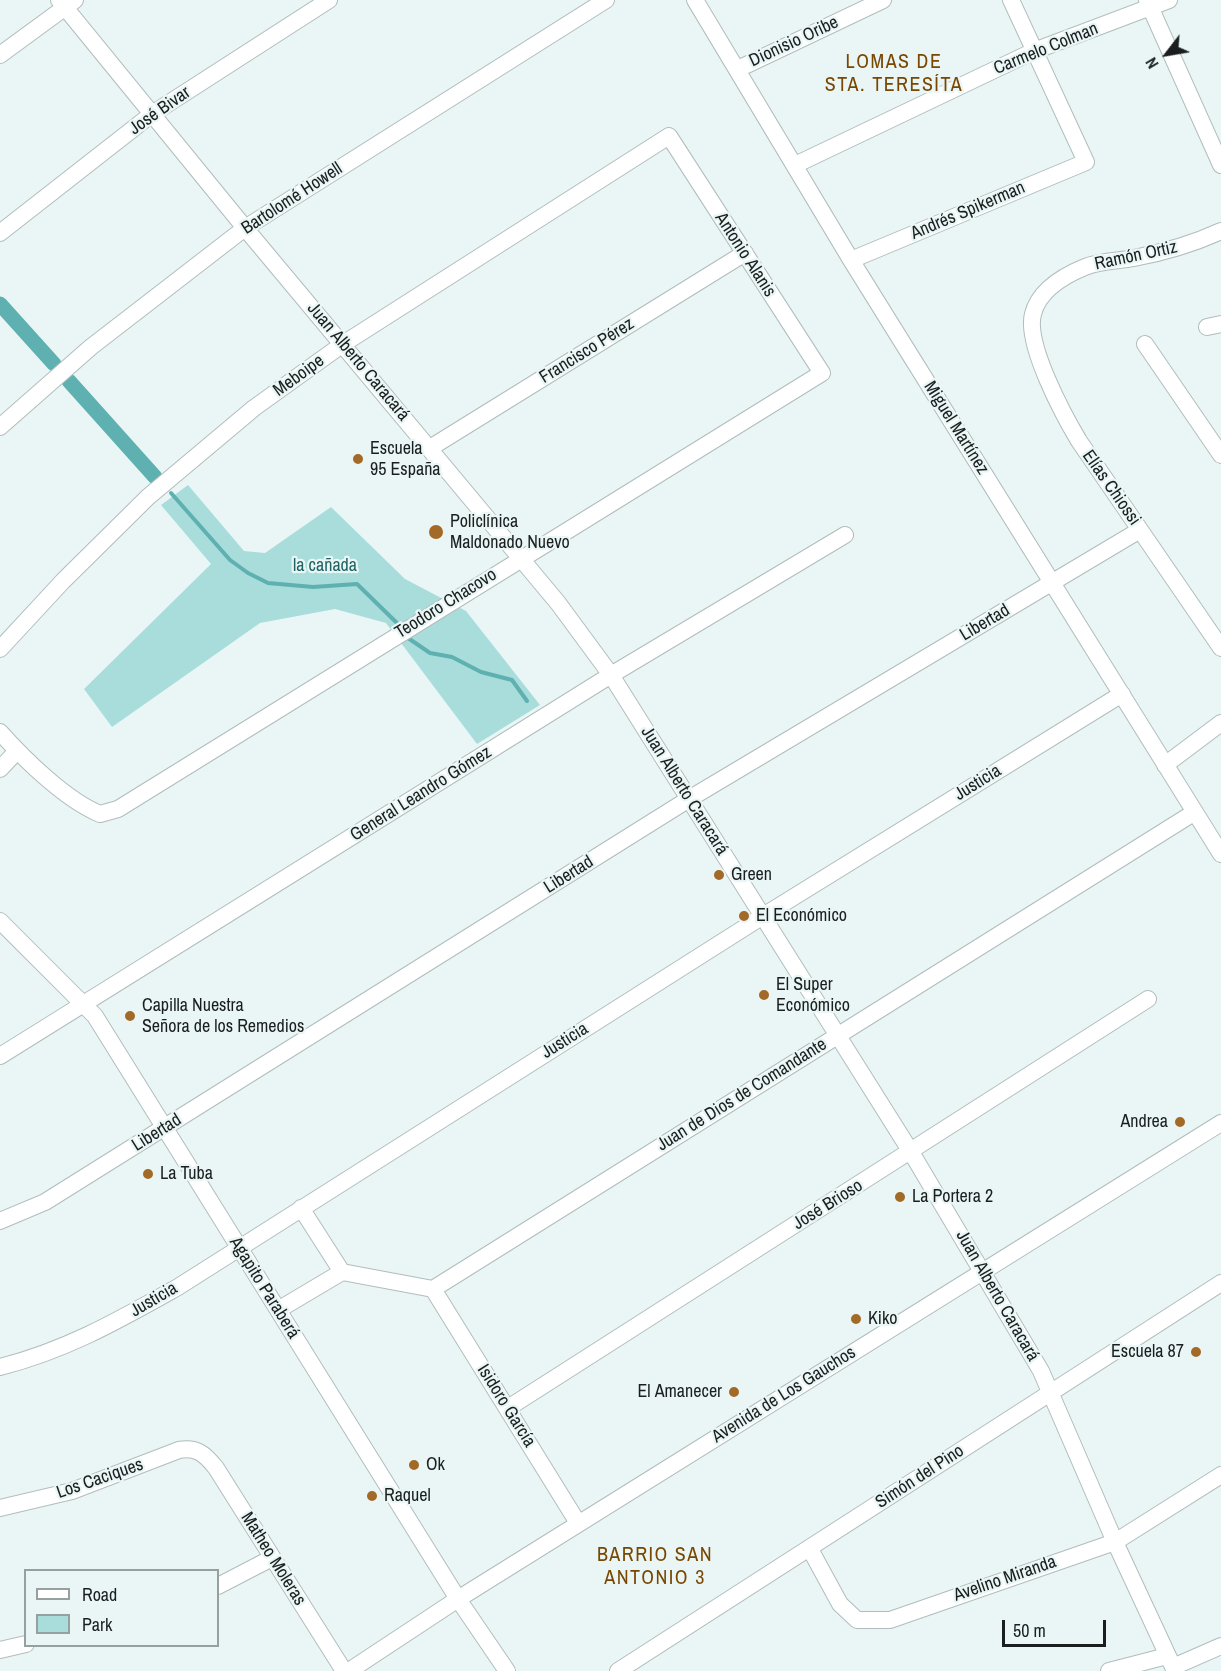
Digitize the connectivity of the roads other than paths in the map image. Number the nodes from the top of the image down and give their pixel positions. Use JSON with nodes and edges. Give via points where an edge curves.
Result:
{"nodes":[{"id":1,"x":330,"y":0,"type":"edge"},
{"id":2,"x":606,"y":0,"type":"edge"},
{"id":3,"x":695,"y":0,"type":"edge"},
{"id":4,"x":883,"y":0,"type":"edge"},
{"id":5,"x":1011,"y":0,"type":"edge"},
{"id":6,"x":1169,"y":0,"type":"edge"},
{"id":7,"x":66,"y":2,"type":"edge"},
{"id":8,"x":1149,"y":4,"type":"edge"},
{"id":9,"x":1034,"y":51,"type":"junction"},
{"id":10,"x":0,"y":55,"type":"edge"},
{"id":11,"x":738,"y":69,"type":"junction"},
{"id":12,"x":152,"y":114,"type":"junction"},
{"id":13,"x":669,"y":136,"type":"joint"},
{"id":14,"x":795,"y":165,"type":"junction"},
{"id":15,"x":1221,"y":165,"type":"edge"},
{"id":16,"x":244,"y":228,"type":"junction"},
{"id":17,"x":1221,"y":231,"type":"edge"},
{"id":18,"x":0,"y":233,"type":"edge"},
{"id":19,"x":745,"y":253,"type":"junction"},
{"id":20,"x":851,"y":260,"type":"junction"},
{"id":21,"x":1032,"y":314,"type":"joint"},
{"id":22,"x":343,"y":344,"type":"junction"},
{"id":23,"x":1145,"y":344,"type":"dead end"},
{"id":24,"x":822,"y":373,"type":"joint"},
{"id":25,"x":0,"y":428,"type":"edge"},
{"id":26,"x":430,"y":448,"type":"junction"},
{"id":27,"x":1221,"y":455,"type":"edge"},
{"id":28,"x":1140,"y":530,"type":"junction"},
{"id":29,"x":845,"y":535,"type":"dead end"},
{"id":30,"x":520,"y":558,"type":"junction"},
{"id":31,"x":1053,"y":582,"type":"junction"},
{"id":32,"x":1221,"y":648,"type":"edge"},
{"id":33,"x":0,"y":649,"type":"edge"},
{"id":34,"x":611,"y":675,"type":"junction"},
{"id":35,"x":1122,"y":694,"type":"junction"},
{"id":36,"x":1221,"y":723,"type":"edge"},
{"id":37,"x":0,"y":732,"type":"edge"},
{"id":38,"x":17,"y":751,"type":"junction"},
{"id":39,"x":1166,"y":765,"type":"junction"},
{"id":40,"x":0,"y":769,"type":"edge"},
{"id":41,"x":689,"y":800,"type":"junction"},
{"id":42,"x":1195,"y":812,"type":"junction"},
{"id":43,"x":1221,"y":854,"type":"edge"},
{"id":44,"x":763,"y":916,"type":"junction"},
{"id":45,"x":0,"y":921,"type":"edge"},
{"id":46,"x":1148,"y":999,"type":"dead end"},
{"id":47,"x":85,"y":1004,"type":"junction"},
{"id":48,"x":837,"y":1035,"type":"junction"},
{"id":49,"x":0,"y":1056,"type":"edge"},
{"id":50,"x":1221,"y":1123,"type":"edge"},
{"id":51,"x":164,"y":1129,"type":"junction"},
{"id":52,"x":911,"y":1152,"type":"junction"},
{"id":53,"x":301,"y":1208,"type":"junction"},
{"id":54,"x":0,"y":1221,"type":"edge"},
{"id":55,"x":239,"y":1249,"type":"junction"},
{"id":56,"x":984,"y":1271,"type":"junction"},
{"id":57,"x":342,"y":1272,"type":"junction"},
{"id":58,"x":1221,"y":1282,"type":"edge"},
{"id":59,"x":434,"y":1289,"type":"junction"},
{"id":60,"x":278,"y":1310,"type":"junction"},
{"id":61,"x":0,"y":1367,"type":"edge"},
{"id":62,"x":1050,"y":1392,"type":"junction"},
{"id":63,"x":508,"y":1408,"type":"junction"},
{"id":64,"x":198,"y":1451,"type":"joint"},
{"id":65,"x":1221,"y":1475,"type":"edge"},
{"id":66,"x":0,"y":1508,"type":"edge"},
{"id":67,"x":578,"y":1523,"type":"junction"},
{"id":68,"x":1114,"y":1542,"type":"junction"},
{"id":69,"x":810,"y":1549,"type":"junction"},
{"id":70,"x":272,"y":1558,"type":"junction"},
{"id":71,"x":219,"y":1585,"type":"edge"},
{"id":72,"x":458,"y":1599,"type":"junction"},
{"id":73,"x":24,"y":1644,"type":"edge"},
{"id":74,"x":1221,"y":1646,"type":"edge"},
{"id":75,"x":0,"y":1650,"type":"edge"},
{"id":76,"x":1172,"y":1664,"type":"edge"},
{"id":77,"x":344,"y":1671,"type":"edge"},
{"id":78,"x":349,"y":1671,"type":"edge"},
{"id":79,"x":507,"y":1671,"type":"edge"},
{"id":80,"x":618,"y":1671,"type":"edge"},
{"id":81,"x":1109,"y":1671,"type":"edge"}],
"edges":[{"from":1,"to":12,"type":"street","name":"José Bivar"},
{"from":2,"to":16,"type":"street","name":"Bartolomé Howell"},
{"from":3,"to":11,"type":"street","name":"Miguel Martínez"},
{"from":4,"to":11,"type":"street","name":"Dionisio Oribe"},
{"from":5,"to":9,"type":"street"},
{"from":6,"to":8,"type":"street","name":"Carmelo Colman"},
{"from":7,"to":10,"type":"street"},
{"from":7,"to":12,"type":"street","name":"Juan Alberto Caracará"},
{"from":8,"to":9,"type":"street","name":"Carmelo Colman"},
{"from":8,"to":15,"type":"street"},
{"from":9,"to":14,"type":"street","name":"Carmelo Colman"},
{"from":9,"to":20,"type":"street","name":"Andrés Spikerman","via":[[1086,162]]},
{"from":11,"to":14,"type":"street","name":"Miguel Martínez"},
{"from":12,"to":16,"type":"street","name":"Juan Alberto Caracará"},
{"from":12,"to":18,"type":"street","name":"José Bivar"},
{"from":13,"to":19,"type":"street","name":"Antonio Alanis"},
{"from":13,"to":22,"type":"street","name":"Meboipe"},
{"from":14,"to":20,"type":"street","name":"Miguel Martínez"},
{"from":16,"to":22,"type":"street","name":"Juan Alberto Caracará"},
{"from":16,"to":25,"type":"street","name":"Bartolomé Howell","via":[[91,347]]},
{"from":17,"to":21,"type":"street","name":"Ramón Ortiz","via":[[1176,249],[1086,266],[1049,286]]},
{"from":19,"to":24,"type":"street","name":"Antonio Alanis"},
{"from":19,"to":26,"type":"street","name":"Francisco Pérez"},
{"from":20,"to":31,"type":"street","name":"Miguel Martínez"},
{"from":21,"to":28,"type":"street","name":"Elías Chiossi","via":[[1041,363],[1058,406]]},
{"from":22,"to":26,"type":"street","name":"Juan Alberto Caracará"},
{"from":22,"to":33,"type":"street","name":"Meboipe","via":[[254,408],[148,497]]},
{"from":23,"to":27,"type":"street"},
{"from":24,"to":30,"type":"street","name":"Teodoro Chacovo"},
{"from":26,"to":30,"type":"street","name":"Juan Alberto Caracará"},
{"from":28,"to":31,"type":"street","name":"Libertad"},
{"from":28,"to":32,"type":"street","name":"Elías Chiossi"},
{"from":29,"to":34,"type":"street","name":"General Leandro Gómez"},
{"from":30,"to":34,"type":"street","name":"Juan Alberto Caracará"},
{"from":30,"to":38,"type":"street","name":"Teodoro Chacovo","via":[[118,808],[100,814],[80,803]]},
{"from":31,"to":35,"type":"street","name":"Miguel Martínez"},
{"from":31,"to":41,"type":"street","name":"Libertad"},
{"from":34,"to":41,"type":"street","name":"Juan Alberto Caracará"},
{"from":34,"to":47,"type":"street","name":"General Leandro Gómez"},
{"from":35,"to":39,"type":"street","name":"Miguel Martínez"},
{"from":35,"to":44,"type":"street","name":"Justicia"},
{"from":36,"to":39,"type":"street"},
{"from":37,"to":38,"type":"street"},
{"from":38,"to":40,"type":"street"},
{"from":39,"to":42,"type":"street","name":"Miguel Martínez"},
{"from":41,"to":44,"type":"street","name":"Juan Alberto Caracará"},
{"from":41,"to":51,"type":"street","name":"Libertad"},
{"from":42,"to":43,"type":"street","name":"Miguel Martínez"},
{"from":42,"to":48,"type":"street","name":"Juan de Dios de Comandante"},
{"from":44,"to":48,"type":"street","name":"Juan Alberto Caracará"},
{"from":44,"to":53,"type":"street","name":"Justicia"},
{"from":45,"to":47,"type":"street","name":"Agapito Paraberá"},
{"from":46,"to":52,"type":"street","name":"José Brioso"},
{"from":47,"to":49,"type":"street","name":"General Leandro Gómez"},
{"from":47,"to":51,"type":"street","name":"Agapito Paraberá"},
{"from":48,"to":52,"type":"street","name":"Juan Alberto Caracará"},
{"from":48,"to":59,"type":"street","name":"Juan de Dios de Comandante"},
{"from":50,"to":56,"type":"street","name":"Avenida de Los Gauchos"},
{"from":51,"to":54,"type":"street","name":"Libertad","via":[[45,1202]]},
{"from":51,"to":55,"type":"street","name":"Agapito Paraberá"},
{"from":52,"to":56,"type":"street","name":"Juan Alberto Caracará"},
{"from":52,"to":63,"type":"street","name":"José Brioso"},
{"from":53,"to":55,"type":"street","name":"Justicia"},
{"from":53,"to":57,"type":"street"},
{"from":55,"to":60,"type":"street","name":"Agapito Paraberá"},
{"from":55,"to":61,"type":"street","name":"Justicia","via":[[94,1334],[33,1359]]},
{"from":56,"to":62,"type":"street","name":"Juan Alberto Caracará"},
{"from":56,"to":67,"type":"street","name":"Avenida de Los Gauchos"},
{"from":57,"to":59,"type":"street"},
{"from":57,"to":60,"type":"street"},
{"from":58,"to":62,"type":"street","name":"Simón del Pino"},
{"from":59,"to":63,"type":"street","name":"Isidoro García"},
{"from":60,"to":72,"type":"street","name":"Agapito Paraberá"},
{"from":62,"to":68,"type":"street","name":"Juan Alberto Caracará"},
{"from":62,"to":69,"type":"street","name":"Simón del Pino"},
{"from":63,"to":67,"type":"street","name":"Isidoro García"},
{"from":64,"to":66,"type":"street","name":"Los Caciques","via":[[179,1450],[72,1491]]},
{"from":64,"to":70,"type":"street","name":"Matheo Moleras","via":[[216,1468]]},
{"from":65,"to":68,"type":"street","name":"Avelino Miranda"},
{"from":67,"to":72,"type":"street","name":"Avenida de Los Gauchos"},
{"from":68,"to":69,"type":"street","name":"Avelino Miranda","via":[[890,1620],[857,1620],[840,1604]]},
{"from":68,"to":76,"type":"street","name":"Juan Alberto Caracará"},
{"from":69,"to":80,"type":"street","name":"Simón del Pino"},
{"from":70,"to":71,"type":"street"},
{"from":70,"to":77,"type":"street","name":"Matheo Moleras"},
{"from":72,"to":78,"type":"street","name":"Avenida de Los Gauchos"},
{"from":72,"to":79,"type":"street","name":"Agapito Paraberá"},
{"from":73,"to":75,"type":"street"},
{"from":74,"to":76,"type":"street"},
{"from":76,"to":81,"type":"street"}]}
